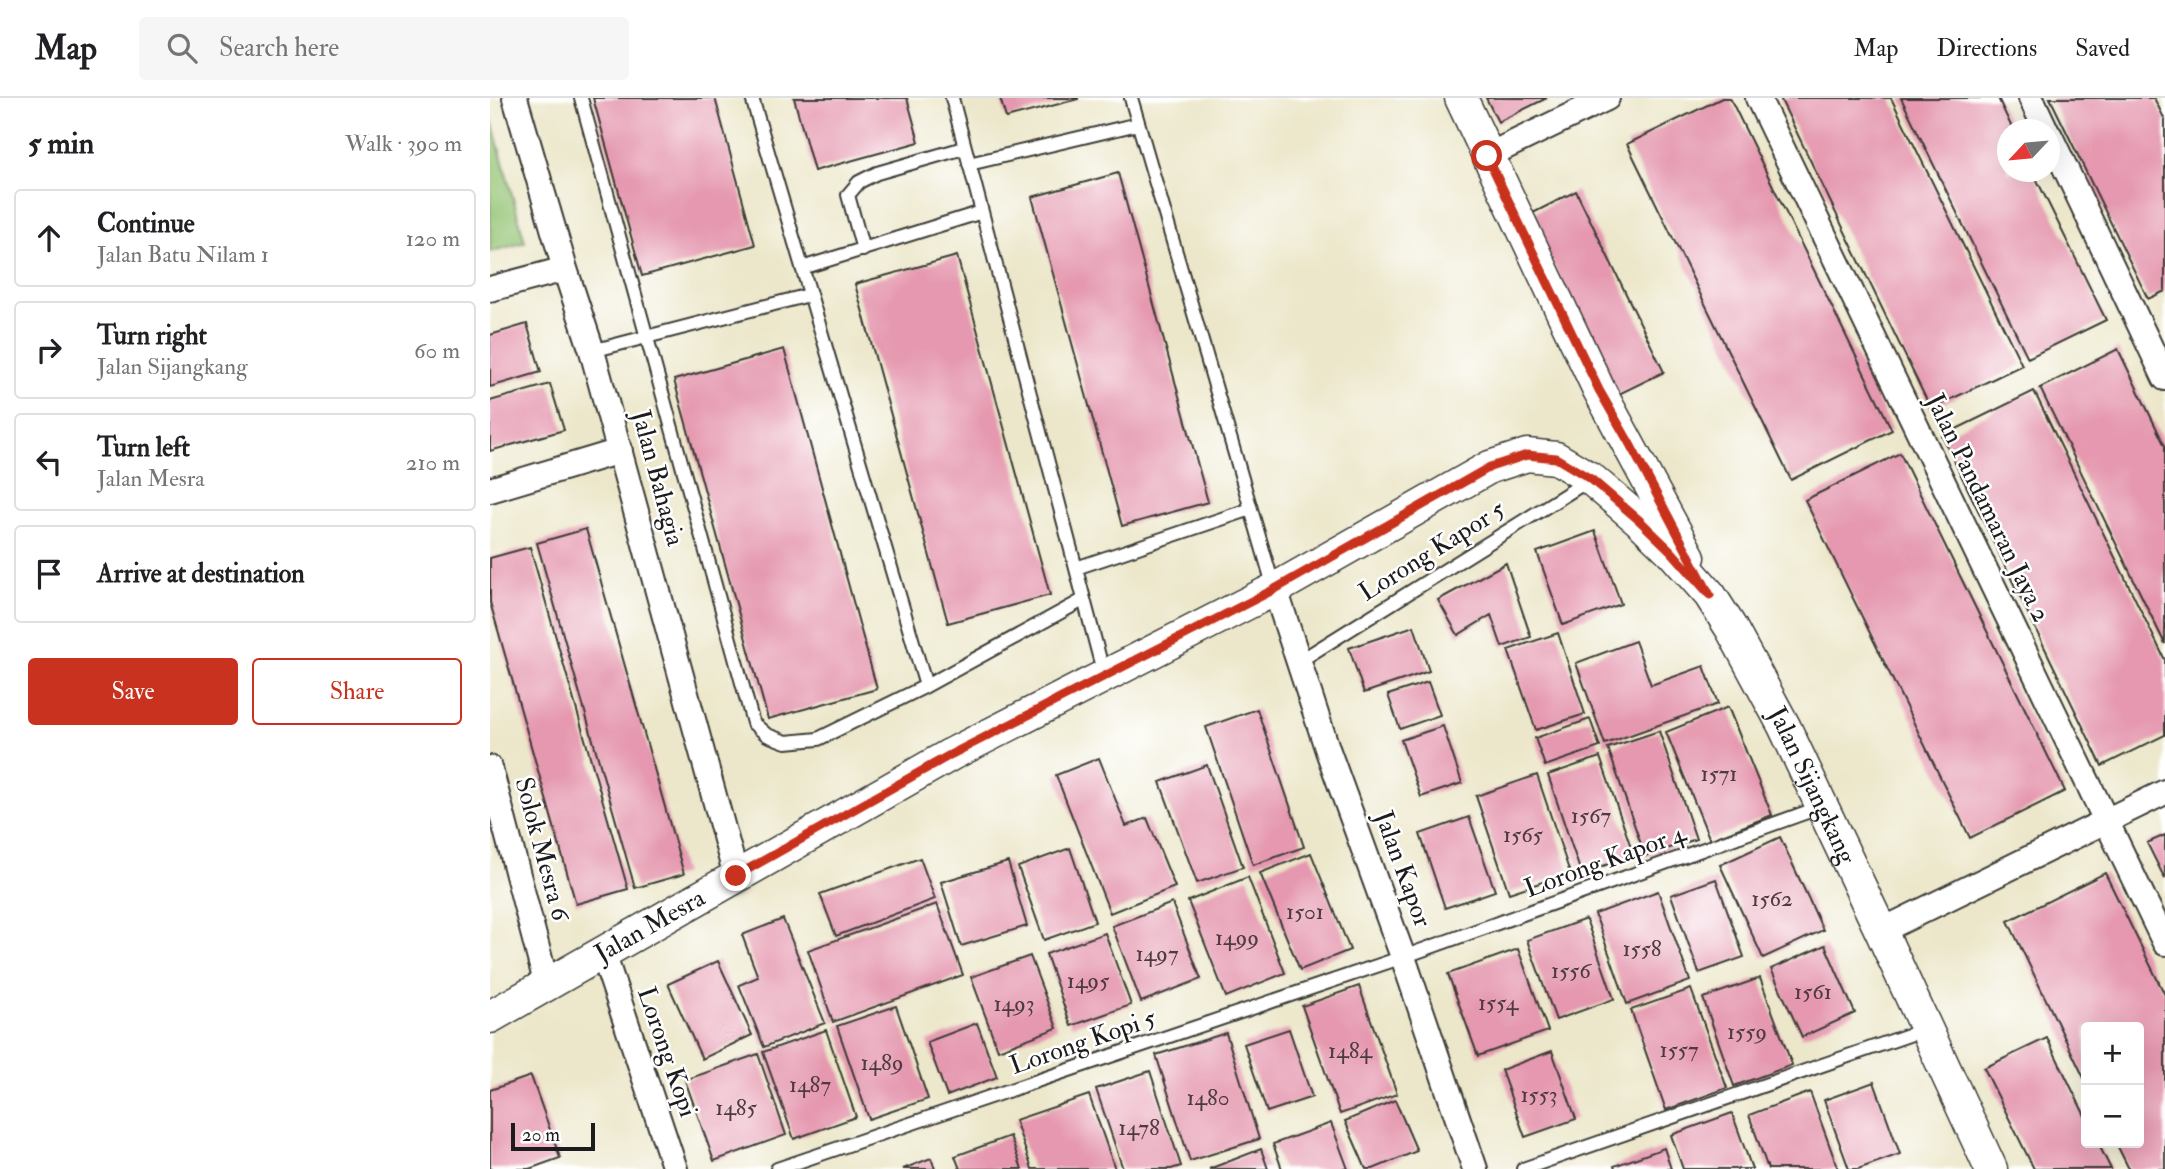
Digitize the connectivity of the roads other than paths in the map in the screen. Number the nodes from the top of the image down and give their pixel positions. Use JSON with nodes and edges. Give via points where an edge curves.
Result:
{"nodes":[{"id":1,"x":515,"y":98,"type":"edge"},
{"id":2,"x":581,"y":98,"type":"edge"},
{"id":3,"x":752,"y":98,"type":"edge"},
{"id":4,"x":952,"y":98,"type":"edge"},
{"id":5,"x":1130,"y":98,"type":"edge"},
{"id":6,"x":1461,"y":98,"type":"edge"},
{"id":7,"x":1606,"y":98,"type":"edge"},
{"id":8,"x":1758,"y":98,"type":"edge"},
{"id":9,"x":2031,"y":98,"type":"edge"},
{"id":10,"x":2041,"y":119,"type":"edge"},
{"id":11,"x":1138,"y":124,"type":"junction"},
{"id":12,"x":964,"y":148,"type":"junction"},
{"id":13,"x":1487,"y":156,"type":"junction"},
{"id":14,"x":2060,"y":158,"type":"edge"},
{"id":15,"x":969,"y":164,"type":"junction"},
{"id":16,"x":982,"y":212,"type":"junction"},
{"id":17,"x":863,"y":250,"type":"junction"},
{"id":18,"x":802,"y":268,"type":"junction"},
{"id":19,"x":565,"y":269,"type":"junction"},
{"id":20,"x":490,"y":289,"type":"edge"},
{"id":21,"x":809,"y":296,"type":"junction"},
{"id":22,"x":646,"y":337,"type":"junction"},
{"id":23,"x":592,"y":351,"type":"junction"},
{"id":24,"x":2165,"y":379,"type":"edge"},
{"id":25,"x":620,"y":450,"type":"junction"},
{"id":26,"x":1556,"y":458,"type":"joint"},
{"id":27,"x":1591,"y":479,"type":"junction"},
{"id":28,"x":490,"y":490,"type":"edge"},
{"id":29,"x":1251,"y":509,"type":"junction"},
{"id":30,"x":1076,"y":568,"type":"junction"},
{"id":31,"x":1275,"y":589,"type":"junction"},
{"id":32,"x":1710,"y":595,"type":"junction"},
{"id":33,"x":1083,"y":600,"type":"junction"},
{"id":34,"x":1298,"y":662,"type":"junction"},
{"id":35,"x":1104,"y":675,"type":"junction"},
{"id":36,"x":926,"y":686,"type":"junction"},
{"id":37,"x":490,"y":768,"type":"edge"},
{"id":38,"x":2165,"y":792,"type":"edge"},
{"id":39,"x":1821,"y":807,"type":"junction"},
{"id":40,"x":2106,"y":821,"type":"junction"},
{"id":41,"x":736,"y":876,"type":"junction"},
{"id":42,"x":1881,"y":931,"type":"junction"},
{"id":43,"x":2165,"y":943,"type":"edge"},
{"id":44,"x":603,"y":953,"type":"junction"},
{"id":45,"x":1403,"y":957,"type":"junction"},
{"id":46,"x":547,"y":986,"type":"junction"},
{"id":47,"x":490,"y":1017,"type":"edge"},
{"id":48,"x":1927,"y":1029,"type":"junction"},
{"id":49,"x":676,"y":1169,"type":"edge"},
{"id":50,"x":777,"y":1169,"type":"edge"},
{"id":51,"x":1475,"y":1169,"type":"edge"},
{"id":52,"x":1523,"y":1169,"type":"edge"},
{"id":53,"x":1990,"y":1169,"type":"edge"}],
"edges":[{"from":1,"to":19,"type":"street","name":"Jalan Bahagia"},
{"from":2,"to":22,"type":"lane"},
{"from":3,"to":18,"type":"lane"},
{"from":4,"to":12,"type":"lane"},
{"from":5,"to":11,"type":"lane"},
{"from":6,"to":13,"type":"street"},
{"from":7,"to":13,"type":"street"},
{"from":8,"to":40,"type":"street","name":"Jalan Pandamaran Jaya 2"},
{"from":9,"to":10,"type":"street"},
{"from":11,"to":15,"type":"lane"},
{"from":11,"to":29,"type":"lane"},
{"from":12,"to":15,"type":"lane"},
{"from":12,"to":17,"type":"lane","via":[[859,182],[848,195]]},
{"from":13,"to":32,"type":"street","via":[[1599,390]]},
{"from":14,"to":24,"type":"street","via":[[2153,342]]},
{"from":15,"to":16,"type":"lane"},
{"from":16,"to":17,"type":"lane"},
{"from":16,"to":30,"type":"lane"},
{"from":17,"to":18,"type":"lane"},
{"from":18,"to":21,"type":"lane"},
{"from":19,"to":20,"type":"street"},
{"from":19,"to":23,"type":"street","name":"Jalan Bahagia"},
{"from":21,"to":22,"type":"lane"},
{"from":21,"to":36,"type":"lane"},
{"from":22,"to":23,"type":"lane"},
{"from":22,"to":36,"type":"lane","via":[[753,723],[786,742],[818,739]]},
{"from":23,"to":25,"type":"street","name":"Jalan Bahagia"},
{"from":25,"to":28,"type":"street"},
{"from":25,"to":41,"type":"street","name":"Jalan Bahagia"},
{"from":26,"to":27,"type":"street","name":"Jalan Sijangkang"},
{"from":26,"to":31,"type":"street","name":"Jalan Mesra","via":[[1527,455],[1490,467]]},
{"from":27,"to":32,"type":"street","name":"Jalan Sijangkang","via":[[1671,551]]},
{"from":27,"to":34,"type":"lane","name":"Lorong Kapor 5"},
{"from":29,"to":30,"type":"lane"},
{"from":29,"to":31,"type":"lane"},
{"from":30,"to":33,"type":"lane"},
{"from":31,"to":34,"type":"street","name":"Jalan Kapor"},
{"from":31,"to":35,"type":"street","name":"Jalan Mesra"},
{"from":32,"to":39,"type":"street","name":"Jalan Sijangkang","via":[[1784,726]]},
{"from":33,"to":35,"type":"lane"},
{"from":33,"to":36,"type":"lane"},
{"from":34,"to":45,"type":"street","name":"Jalan Kapor"},
{"from":35,"to":41,"type":"street","name":"Jalan Mesra","via":[[950,755]]},
{"from":37,"to":46,"type":"street","name":"Solok Mesra 6"},
{"from":38,"to":40,"type":"street"},
{"from":39,"to":42,"type":"street","name":"Jalan Sijangkang"},
{"from":39,"to":45,"type":"lane","name":"Lorong Kapor 4"},
{"from":40,"to":42,"type":"street"},
{"from":40,"to":43,"type":"street","name":"Jalan Pandamaran Jaya 2"},
{"from":41,"to":44,"type":"street","name":"Jalan Mesra"},
{"from":42,"to":48,"type":"street","name":"Jalan Sijangkang"},
{"from":44,"to":46,"type":"street","name":"Jalan Mesra"},
{"from":44,"to":49,"type":"street","name":"Lorong Kopi"},
{"from":45,"to":50,"type":"lane","name":"Lorong Kopi 5"},
{"from":45,"to":51,"type":"street","name":"Jalan Kapor"},
{"from":46,"to":47,"type":"street","name":"Jalan Mesra"},
{"from":48,"to":52,"type":"lane"},
{"from":48,"to":53,"type":"street","name":"Jalan Sijangkang"}]}
